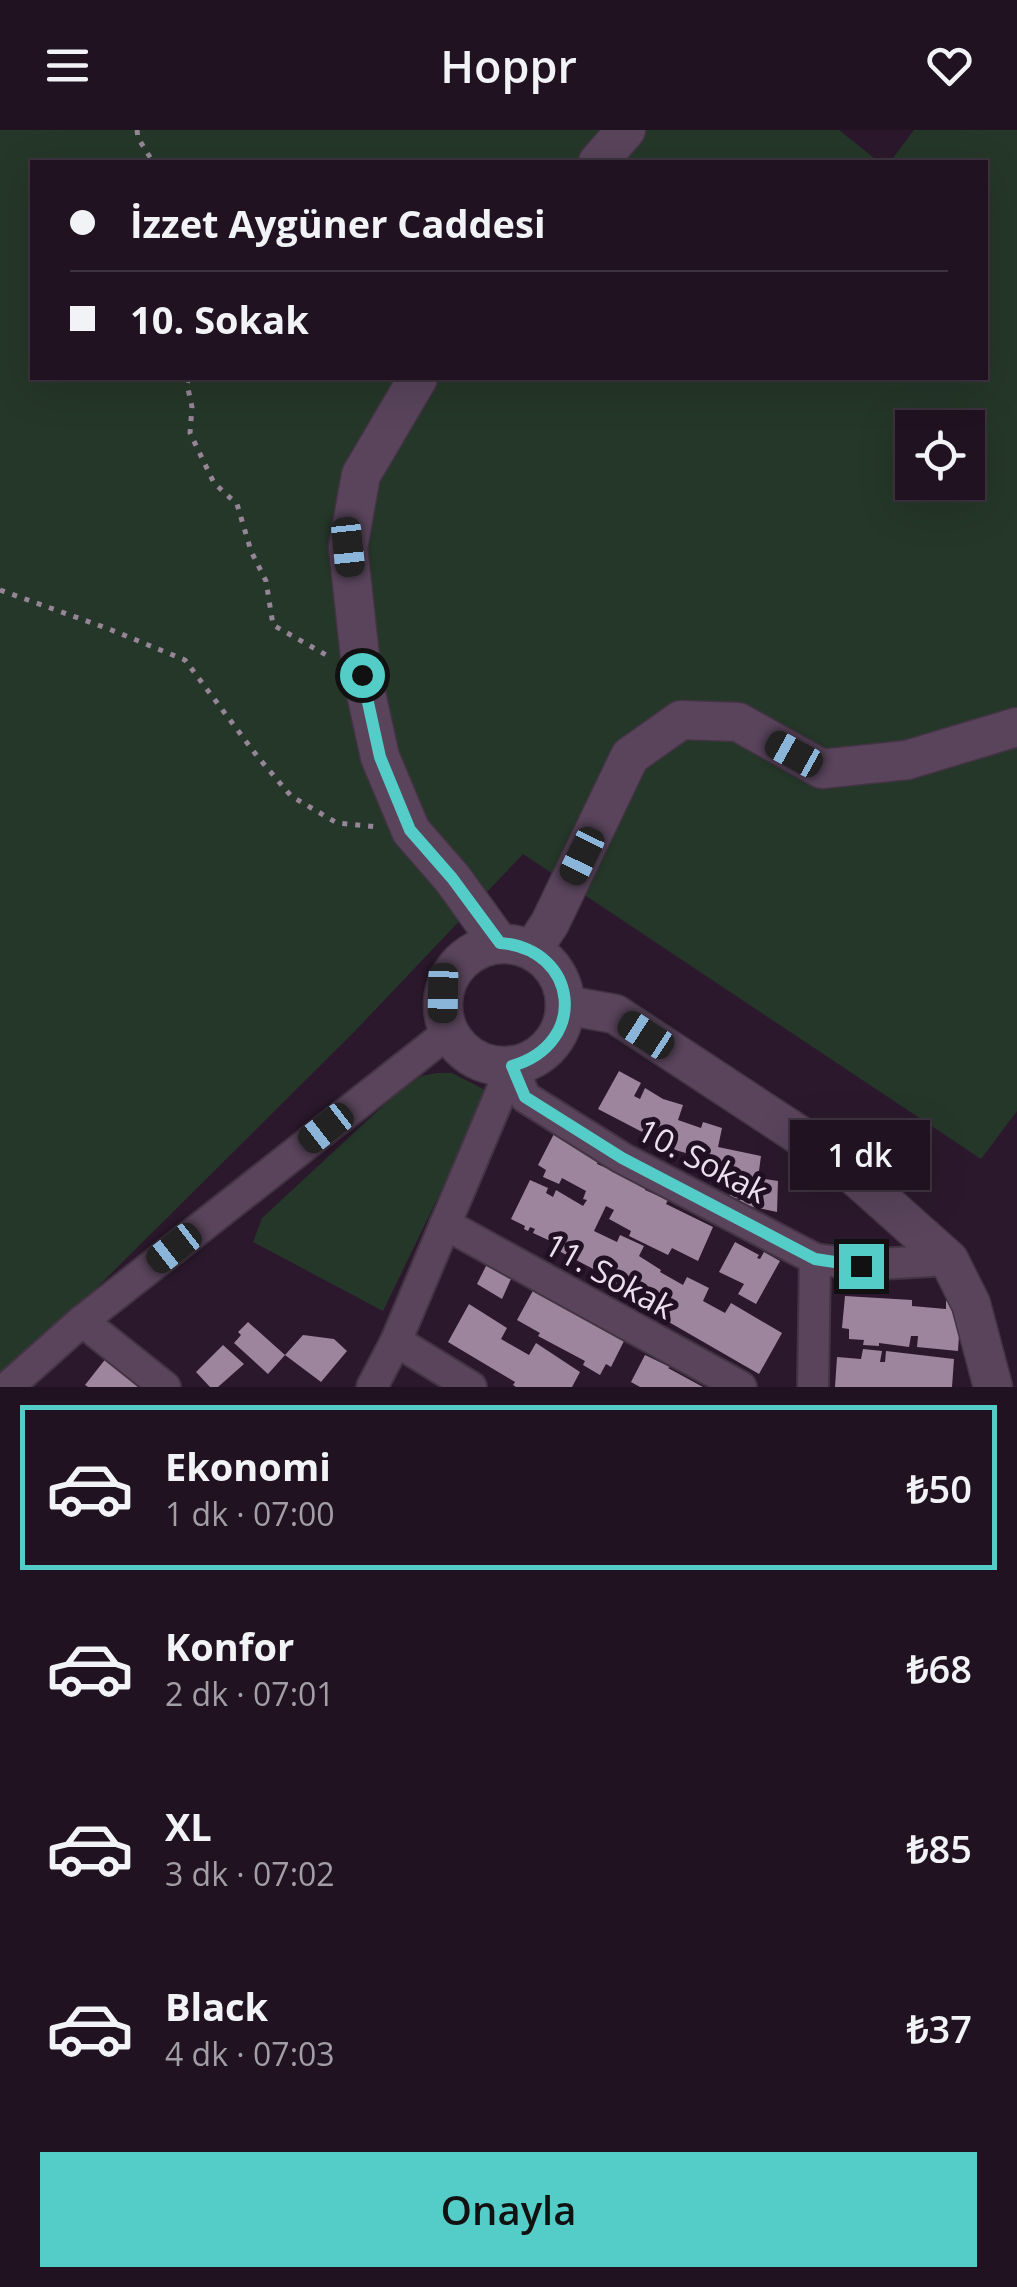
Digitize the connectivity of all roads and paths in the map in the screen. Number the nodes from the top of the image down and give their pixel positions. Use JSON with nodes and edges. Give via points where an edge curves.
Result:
{"nodes":[{"id":1,"x":137,"y":130,"type":"edge"},
{"id":2,"x":626,"y":130,"type":"edge"},
{"id":3,"x":152,"y":160,"type":"edge"},
{"id":4,"x":600,"y":160,"type":"edge"},
{"id":5,"x":189,"y":380,"type":"edge"},
{"id":6,"x":417,"y":380,"type":"edge"},
{"id":7,"x":0,"y":590,"type":"edge"},
{"id":8,"x":362,"y":675,"type":"junction"},
{"id":9,"x":1017,"y":728,"type":"edge"},
{"id":10,"x":410,"y":830,"type":"junction"},
{"id":11,"x":516,"y":947,"type":"junction"},
{"id":12,"x":565,"y":1005,"type":"junction"},
{"id":13,"x":448,"y":1032,"type":"junction"},
{"id":14,"x":512,"y":1066,"type":"junction"},
{"id":15,"x":445,"y":1224,"type":"junction"},
{"id":16,"x":815,"y":1259,"type":"junction"},
{"id":17,"x":950,"y":1260,"type":"junction"},
{"id":18,"x":82,"y":1320,"type":"junction"},
{"id":19,"x":396,"y":1341,"type":"junction"},
{"id":20,"x":8,"y":1387,"type":"edge"},
{"id":21,"x":165,"y":1387,"type":"edge"},
{"id":22,"x":372,"y":1387,"type":"edge"},
{"id":23,"x":471,"y":1387,"type":"edge"},
{"id":24,"x":741,"y":1387,"type":"edge"},
{"id":25,"x":813,"y":1387,"type":"edge"},
{"id":26,"x":993,"y":1387,"type":"edge"}],
"edges":[{"from":1,"to":3,"type":"path"},
{"from":2,"to":4,"type":"street"},
{"from":5,"to":8,"type":"path","via":[[190,433],[214,483],[237,504],[266,582],[273,626]]},
{"from":6,"to":8,"type":"street","via":[[361,475],[348,547]]},
{"from":7,"to":10,"type":"path","via":[[185,660],[291,796],[337,823]]},
{"from":8,"to":10,"type":"street","via":[[380,757]]},
{"from":9,"to":11,"type":"street","via":[[907,760],[822,769],[738,722],[681,720],[630,756],[550,922]]},
{"from":10,"to":11,"type":"street"},
{"from":11,"to":12,"type":"street","via":[[546,960]]},
{"from":11,"to":13,"type":"street","via":[[480,948],[450,974],[442,1013]]},
{"from":12,"to":14,"type":"street","via":[[544,1052]]},
{"from":12,"to":17,"type":"street","via":[[615,1014],[838,1160]]},
{"from":13,"to":14,"type":"street","via":[[475,1059]]},
{"from":13,"to":18,"type":"street"},
{"from":14,"to":15,"type":"street"},
{"from":14,"to":16,"type":"street","name":"10. Sokak","via":[[525,1097],[622,1158]]},
{"from":15,"to":19,"type":"street"},
{"from":15,"to":24,"type":"street","name":"11. Sokak"},
{"from":16,"to":17,"type":"street","name":"10. Sokak","via":[[861,1266]]},
{"from":16,"to":25,"type":"street"},
{"from":17,"to":26,"type":"street","via":[[971,1304]]},
{"from":18,"to":20,"type":"street"},
{"from":18,"to":21,"type":"street"},
{"from":19,"to":22,"type":"street"},
{"from":19,"to":23,"type":"street"}]}
